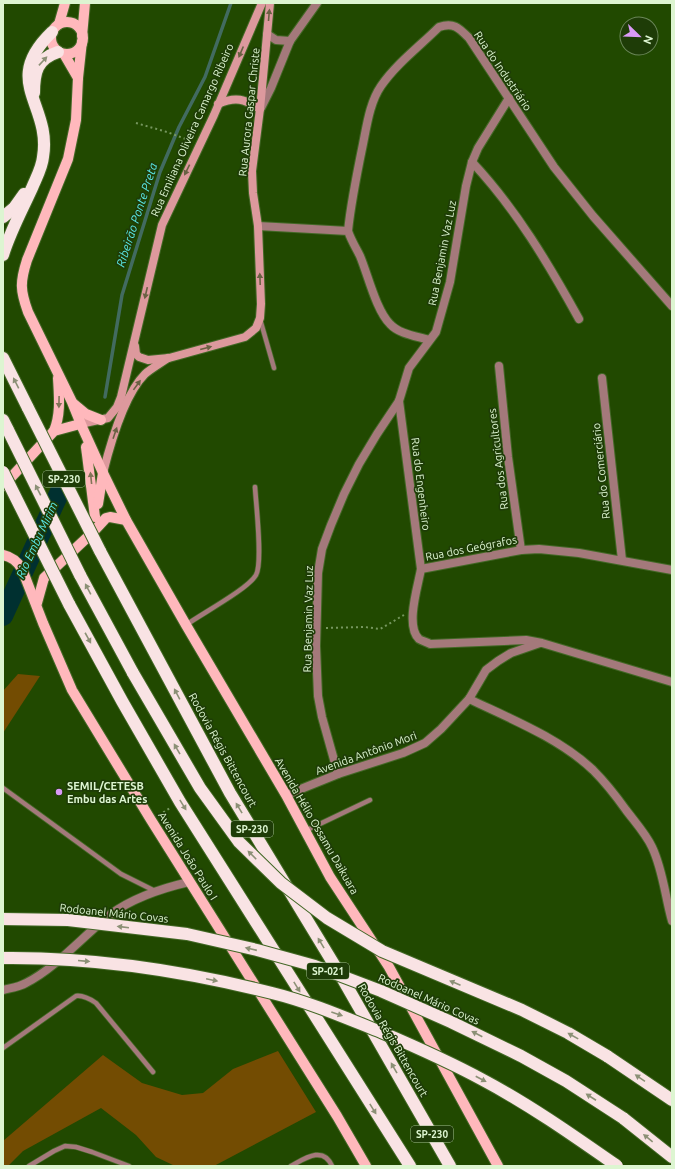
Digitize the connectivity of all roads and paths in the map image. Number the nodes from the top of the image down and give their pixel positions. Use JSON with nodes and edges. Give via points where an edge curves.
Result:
{"nodes":[{"id":1,"x":65,"y":3,"type":"edge"},
{"id":2,"x":85,"y":3,"type":"edge"},
{"id":3,"x":262,"y":3,"type":"edge"},
{"id":4,"x":270,"y":3,"type":"edge"},
{"id":5,"x":317,"y":3,"type":"edge"},
{"id":6,"x":56,"y":28,"type":"junction"},
{"id":7,"x":267,"y":34,"type":"junction"},
{"id":8,"x":82,"y":38,"type":"junction"},
{"id":9,"x":290,"y":41,"type":"junction"},
{"id":10,"x":61,"y":53,"type":"junction"},
{"id":11,"x":78,"y":78,"type":"junction"},
{"id":12,"x":509,"y":98,"type":"junction"},
{"id":13,"x":34,"y":104,"type":"junction"},
{"id":14,"x":218,"y":104,"type":"junction"},
{"id":15,"x":260,"y":109,"type":"junction"},
{"id":16,"x":136,"y":123,"type":"dead end"},
{"id":17,"x":185,"y":139,"type":"dead end"},
{"id":18,"x":472,"y":162,"type":"junction"},
{"id":19,"x":37,"y":177,"type":"junction"},
{"id":20,"x":3,"y":217,"type":"edge"},
{"id":21,"x":258,"y":226,"type":"junction"},
{"id":22,"x":348,"y":231,"type":"junction"},
{"id":23,"x":3,"y":255,"type":"edge"},
{"id":24,"x":672,"y":306,"type":"edge"},
{"id":25,"x":260,"y":318,"type":"junction"},
{"id":26,"x":579,"y":319,"type":"dead end"},
{"id":27,"x":429,"y":340,"type":"junction"},
{"id":28,"x":134,"y":343,"type":"junction"},
{"id":29,"x":3,"y":358,"type":"edge"},
{"id":30,"x":169,"y":358,"type":"junction"},
{"id":31,"x":499,"y":366,"type":"dead end"},
{"id":32,"x":274,"y":368,"type":"dead end"},
{"id":33,"x":58,"y":372,"type":"junction"},
{"id":34,"x":602,"y":378,"type":"dead end"},
{"id":35,"x":399,"y":401,"type":"junction"},
{"id":36,"x":72,"y":402,"type":"junction"},
{"id":37,"x":101,"y":420,"type":"junction"},
{"id":38,"x":5,"y":425,"type":"edge"},
{"id":39,"x":82,"y":426,"type":"junction"},
{"id":40,"x":54,"y":431,"type":"junction"},
{"id":41,"x":3,"y":472,"type":"edge"},
{"id":42,"x":103,"y":474,"type":"junction"},
{"id":43,"x":3,"y":486,"type":"edge"},
{"id":44,"x":254,"y":487,"type":"dead end"},
{"id":45,"x":95,"y":517,"type":"junction"},
{"id":46,"x":126,"y":520,"type":"junction"},
{"id":47,"x":93,"y":532,"type":"junction"},
{"id":48,"x":521,"y":550,"type":"junction"},
{"id":49,"x":3,"y":555,"type":"edge"},
{"id":50,"x":622,"y":560,"type":"junction"},
{"id":51,"x":421,"y":569,"type":"junction"},
{"id":52,"x":672,"y":570,"type":"edge"},
{"id":53,"x":44,"y":578,"type":"junction"},
{"id":54,"x":26,"y":579,"type":"junction"},
{"id":55,"x":36,"y":603,"type":"junction"},
{"id":56,"x":414,"y":610,"type":"junction"},
{"id":57,"x":186,"y":625,"type":"junction"},
{"id":58,"x":317,"y":629,"type":"junction"},
{"id":59,"x":542,"y":643,"type":"junction"},
{"id":60,"x":672,"y":682,"type":"edge"},
{"id":61,"x":469,"y":699,"type":"junction"},
{"id":62,"x":338,"y":774,"type":"junction"},
{"id":63,"x":3,"y":788,"type":"edge"},
{"id":64,"x":286,"y":795,"type":"junction"},
{"id":65,"x":370,"y":800,"type":"dead end"},
{"id":66,"x":175,"y":805,"type":"dead end"},
{"id":67,"x":151,"y":820,"type":"junction"},
{"id":68,"x":305,"y":831,"type":"junction"},
{"id":69,"x":189,"y":882,"type":"junction"},
{"id":70,"x":156,"y":892,"type":"junction"},
{"id":71,"x":3,"y":919,"type":"edge"},
{"id":72,"x":672,"y":921,"type":"edge"},
{"id":73,"x":3,"y":958,"type":"edge"},
{"id":74,"x":3,"y":990,"type":"edge"},
{"id":75,"x":3,"y":1048,"type":"edge"},
{"id":76,"x":153,"y":1072,"type":"dead end"},
{"id":77,"x":672,"y":1100,"type":"edge"},
{"id":78,"x":385,"y":1127,"type":"junction"},
{"id":79,"x":672,"y":1157,"type":"edge"},
{"id":80,"x":29,"y":1166,"type":"edge"},
{"id":81,"x":130,"y":1166,"type":"edge"},
{"id":82,"x":291,"y":1166,"type":"edge"},
{"id":83,"x":332,"y":1166,"type":"edge"},
{"id":84,"x":366,"y":1166,"type":"edge"},
{"id":85,"x":402,"y":1166,"type":"edge"},
{"id":86,"x":410,"y":1166,"type":"edge"},
{"id":87,"x":450,"y":1166,"type":"edge"},
{"id":88,"x":498,"y":1166,"type":"edge"},
{"id":89,"x":618,"y":1166,"type":"edge"}],
"edges":[{"from":1,"to":6,"type":"main road"},
{"from":2,"to":8,"type":"main road","name":"Avenida Hélio Ossamu Daikuara"},
{"from":3,"to":14,"type":"main road","name":"Rua Emiliana Oliveira Camargo Ribeiro","one_way":true},
{"from":7,"to":4,"type":"main road","name":"Rua Aurora Gaspar Christe","one_way":true},
{"from":5,"to":9,"type":"street"},
{"from":6,"to":8,"type":"main road","via":[[64,22],[74,24],[81,31]]},
{"from":6,"to":10,"type":"main road","via":[[51,40],[54,49]]},
{"from":6,"to":13,"type":"highway","via":[[42,41],[29,62],[27,85]]},
{"from":7,"to":9,"type":"street","via":[[276,40]]},
{"from":7,"to":15,"type":"main road","name":"Rua Aurora Gaspar Christe"},
{"from":8,"to":10,"type":"main road","via":[[78,50]]},
{"from":8,"to":11,"type":"main road","name":"Avenida Hélio Ossamu Daikuara"},
{"from":9,"to":15,"type":"street","via":[[272,88]]},
{"from":10,"to":11,"type":"main road"},
{"from":13,"to":10,"type":"highway","one_way":true,"via":[[36,71],[44,58]]},
{"from":11,"to":33,"type":"main road","name":"Avenida Hélio Ossamu Daikuara","via":[[76,120],[68,158],[27,260],[21,285],[28,312]]},
{"from":12,"to":18,"type":"street","name":"Rua Benjamin Vaz Luz"},
{"from":12,"to":22,"type":"street","name":"Rua do Industriário","via":[[469,38],[454,25],[439,27],[395,68],[375,97],[360,159]]},
{"from":12,"to":24,"type":"street","name":"Rua do Industriário","via":[[554,167]]},
{"from":13,"to":19,"type":"highway","via":[[41,123],[44,146]]},
{"from":14,"to":15,"type":"main road","via":[[228,100],[242,100]]},
{"from":14,"to":28,"type":"main road","name":"Rua Emiliana Oliveira Camargo Ribeiro","one_way":true,"via":[[162,225]]},
{"from":15,"to":21,"type":"main road","name":"Rua Aurora Gaspar Christe","via":[[252,171]]},
{"from":16,"to":17,"type":"path"},
{"from":18,"to":26,"type":"street","via":[[509,205],[533,240]]},
{"from":18,"to":27,"type":"street","name":"Rua Benjamin Vaz Luz","via":[[450,282],[436,332]]},
{"from":19,"to":20,"type":"highway","via":[[14,208]]},
{"from":19,"to":23,"type":"highway"},
{"from":21,"to":22,"type":"street"},
{"from":25,"to":21,"type":"main road","name":"Rua Aurora Gaspar Christe","one_way":true},
{"from":22,"to":27,"type":"street","via":[[383,315],[396,329]]},
{"from":30,"to":25,"type":"main road","one_way":true,"via":[[245,337],[256,328]]},
{"from":25,"to":32,"type":"lane"},
{"from":27,"to":35,"type":"street","name":"Rua Benjamin Vaz Luz","via":[[409,368]]},
{"from":28,"to":30,"type":"main road","via":[[136,354],[143,359]]},
{"from":28,"to":37,"type":"main road","name":"Rua Emiliana Oliveira Camargo Ribeiro","via":[[117,407],[108,418]]},
{"from":87,"to":29,"type":"highway","name":"Rodovia Régis Bittencourt","number":"SP-230","one_way":true,"bridge":true,"via":[[341,976],[230,793],[100,551]]},
{"from":42,"to":30,"type":"main road","one_way":true,"via":[[120,420],[135,387],[145,374]]},
{"from":31,"to":48,"type":"street","name":"Rua dos Agricultores"},
{"from":33,"to":36,"type":"main road","name":"Avenida Hélio Ossamu Daikuara"},
{"from":33,"to":40,"type":"main road","name":"Avenida Hélio Ossamu Daikuara","one_way":true,"via":[[59,415]]},
{"from":34,"to":50,"type":"street","name":"Rua do Comerciário"},
{"from":35,"to":51,"type":"street","name":"Rua do Engenheiro"},
{"from":35,"to":58,"type":"street","name":"Rua Benjamin Vaz Luz","via":[[377,434],[344,494],[322,549],[318,573]]},
{"from":36,"to":37,"type":"main road","via":[[86,414]]},
{"from":36,"to":39,"type":"main road","name":"Avenida Hélio Ossamu Daikuara"},
{"from":37,"to":39,"type":"main road","name":"Rua Emiliana Oliveira Camargo Ribeiro"},
{"from":77,"to":38,"type":"highway","one_way":true,"bridge":true,"via":[[568,1033],[522,1010],[382,951],[327,918],[281,883],[239,842],[200,788],[133,673],[80,575]]},
{"from":39,"to":40,"type":"main road","name":"Rua Emiliana Oliveira Camargo Ribeiro"},
{"from":39,"to":42,"type":"main road","name":"Avenida Hélio Ossamu Daikuara"},
{"from":45,"to":39,"type":"main road","one_way":true},
{"from":40,"to":43,"type":"main road"},
{"from":41,"to":78,"type":"highway","number":"SP-230","one_way":true,"bridge":true,"via":[[69,604],[180,802]]},
{"from":42,"to":45,"type":"main road"},
{"from":42,"to":46,"type":"main road","name":"Avenida Hélio Ossamu Daikuara"},
{"from":44,"to":57,"type":"lane","via":[[259,559],[257,574],[241,590]]},
{"from":45,"to":47,"type":"main road"},
{"from":46,"to":47,"type":"main road","via":[[108,517]]},
{"from":46,"to":57,"type":"main road","name":"Avenida Hélio Ossamu Daikuara"},
{"from":47,"to":53,"type":"main road"},
{"from":48,"to":50,"type":"street","name":"Rua dos Geógrafos","via":[[539,549]]},
{"from":48,"to":51,"type":"street","name":"Rua dos Geógrafos"},
{"from":49,"to":54,"type":"main road","name":"Avenida João Paulo I","via":[[18,562]]},
{"from":50,"to":52,"type":"street","name":"Rua dos Geógrafos"},
{"from":51,"to":56,"type":"street","name":"Rua dos Geógrafos"},
{"from":53,"to":54,"type":"main road"},
{"from":53,"to":55,"type":"main road"},
{"from":54,"to":55,"type":"main road","name":"Avenida João Paulo I"},
{"from":55,"to":67,"type":"main road","name":"Avenida João Paulo I","via":[[72,690]]},
{"from":56,"to":58,"type":"path","via":[[380,629]]},
{"from":56,"to":59,"type":"street","name":"Rua dos Geógrafos","via":[[412,623],[416,635],[430,644],[526,640]]},
{"from":57,"to":64,"type":"main road","name":"Avenida Hélio Ossamu Daikuara"},
{"from":58,"to":62,"type":"street","name":"Rua Benjamin Vaz Luz","via":[[318,696]]},
{"from":59,"to":60,"type":"street"},
{"from":59,"to":61,"type":"street","name":"Avenida Antônio Mori","via":[[510,653],[486,670]]},
{"from":61,"to":62,"type":"street","name":"Avenida Antônio Mori","via":[[425,743],[403,753]]},
{"from":61,"to":72,"type":"street","via":[[555,742],[593,770],[652,847]]},
{"from":62,"to":64,"type":"street","name":"Avenida Antônio Mori"},
{"from":63,"to":70,"type":"lane","via":[[121,874]]},
{"from":64,"to":68,"type":"main road","name":"Avenida Hélio Ossamu Daikuara"},
{"from":65,"to":68,"type":"lane"},
{"from":66,"to":67,"type":"path"},
{"from":67,"to":69,"type":"main road","name":"Avenida João Paulo I"},
{"from":68,"to":88,"type":"main road","name":"Avenida Hélio Ossamu Daikuara","via":[[330,877],[389,967]]},
{"from":69,"to":70,"type":"street"},
{"from":69,"to":84,"type":"main road","name":"Avenida João Paulo I"},
{"from":70,"to":74,"type":"street","via":[[112,914],[43,973],[26,984]]},
{"from":79,"to":71,"type":"highway","name":"Rodoanel Mário Covas","number":"SP-021","one_way":true,"bridge":true,"via":[[623,1118],[566,1081],[521,1056],[381,991],[315,966],[187,934],[68,920]]},
{"from":73,"to":89,"type":"highway","one_way":true,"bridge":true,"via":[[91,962],[184,974],[273,993],[336,1014],[428,1052],[484,1080]]},
{"from":75,"to":76,"type":"lane","via":[[76,996],[80,996],[96,1003]]},
{"from":78,"to":85,"type":"highway"},
{"from":78,"to":86,"type":"highway","number":"SP-230"},
{"from":80,"to":81,"type":"lane","via":[[65,1146],[86,1150]]},
{"from":82,"to":83,"type":"lane","via":[[318,1154],[324,1156]]}]}
